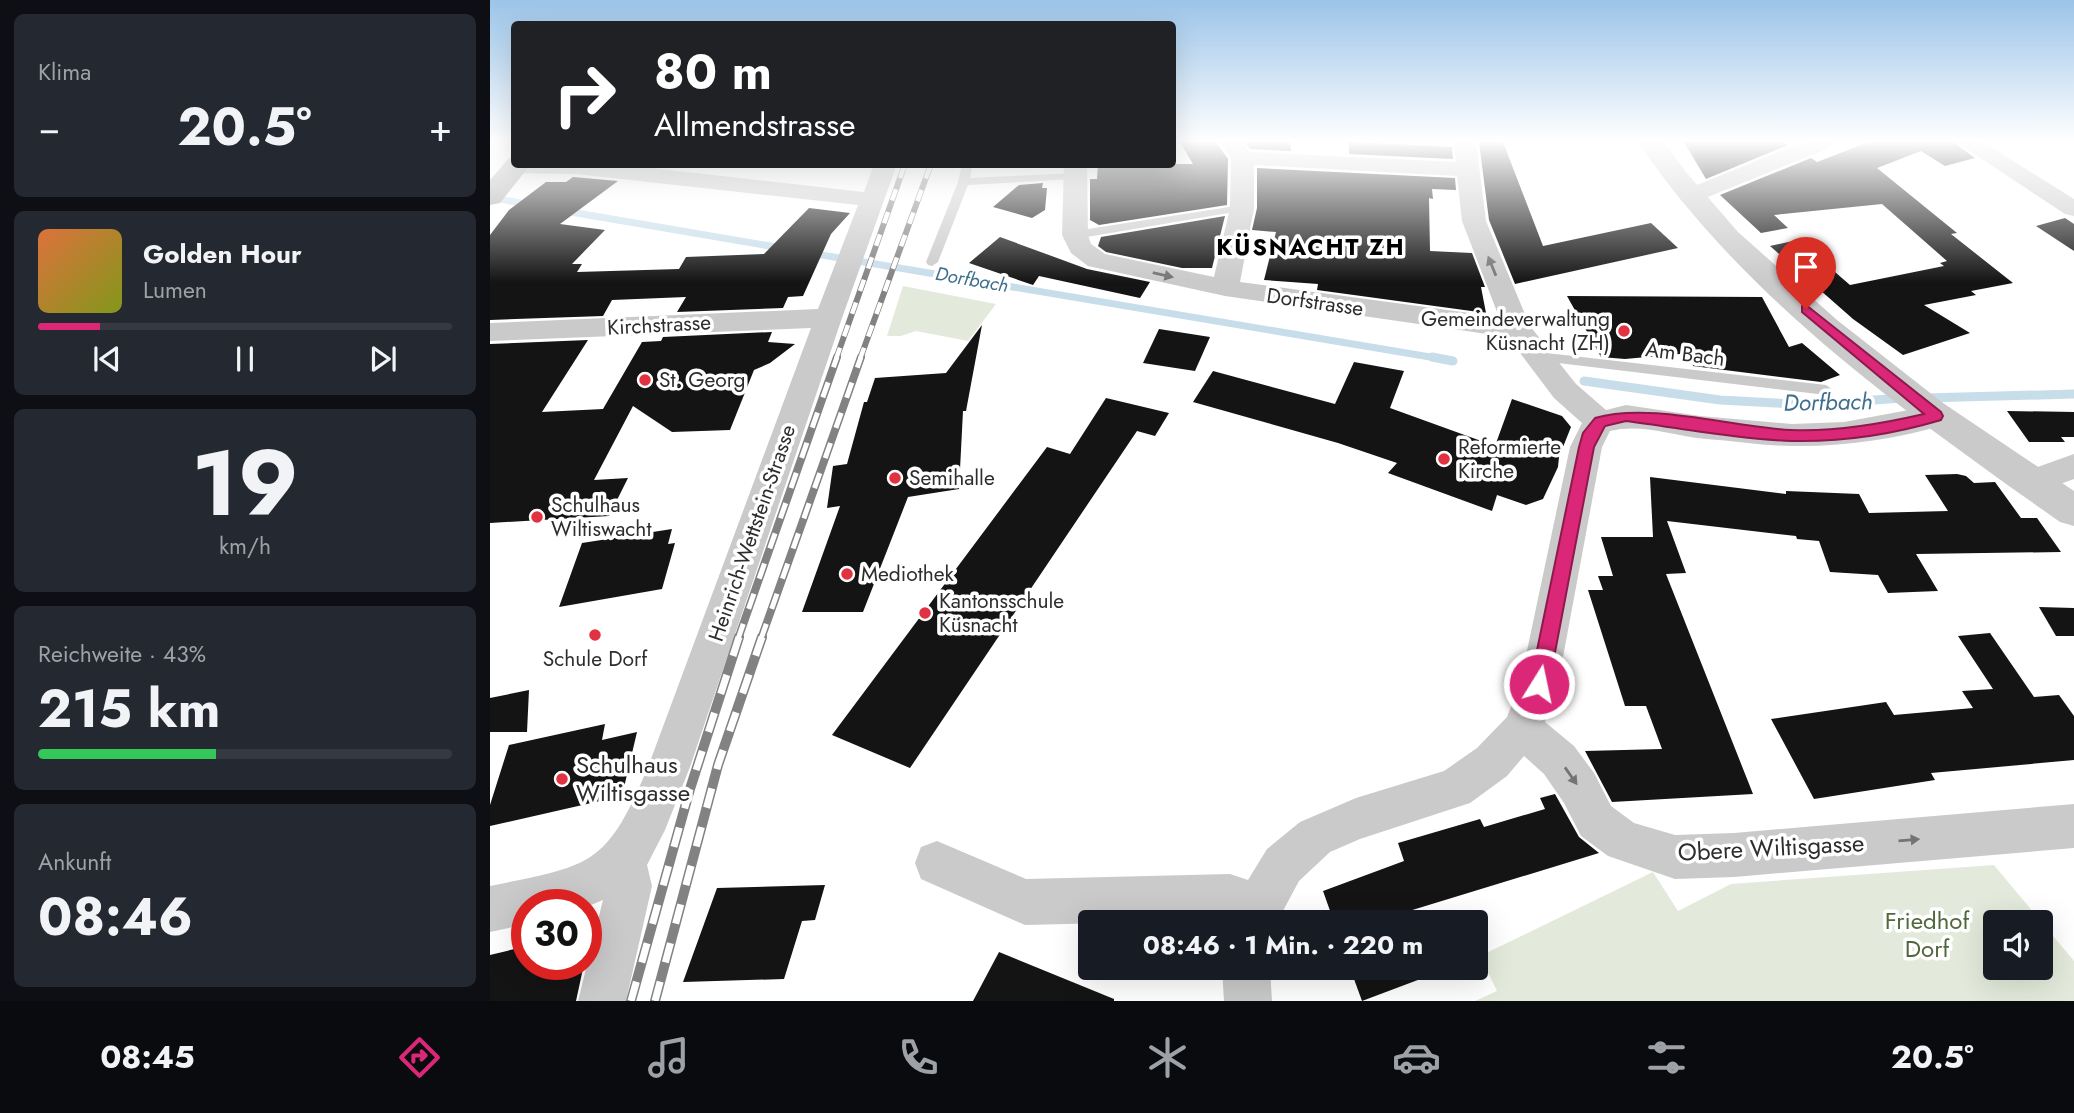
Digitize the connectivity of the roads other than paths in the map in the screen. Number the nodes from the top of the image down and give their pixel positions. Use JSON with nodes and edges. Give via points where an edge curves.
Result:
{"nodes":[{"id":1,"x":792,"y":189,"type":"edge"},
{"id":2,"x":878,"y":189,"type":"edge"},
{"id":3,"x":961,"y":189,"type":"edge"},
{"id":4,"x":1075,"y":189,"type":"edge"},
{"id":5,"x":1240,"y":189,"type":"edge"},
{"id":6,"x":1471,"y":189,"type":"edge"},
{"id":7,"x":1685,"y":189,"type":"edge"},
{"id":8,"x":1708,"y":189,"type":"edge"},
{"id":9,"x":2041,"y":189,"type":"edge"},
{"id":10,"x":1690,"y":196,"type":"junction"},
{"id":11,"x":874,"y":201,"type":"junction"},
{"id":12,"x":1242,"y":208,"type":"junction"},
{"id":13,"x":2074,"y":209,"type":"edge"},
{"id":14,"x":1075,"y":235,"type":"junction"},
{"id":15,"x":932,"y":262,"type":"dead end"},
{"id":16,"x":1226,"y":288,"type":"junction"},
{"id":17,"x":828,"y":318,"type":"junction"},
{"id":18,"x":1517,"y":329,"type":"junction"},
{"id":19,"x":490,"y":332,"type":"edge"},
{"id":20,"x":1538,"y":357,"type":"junction"},
{"id":21,"x":1826,"y":390,"type":"dead end"},
{"id":22,"x":1933,"y":414,"type":"junction"},
{"id":23,"x":1600,"y":422,"type":"junction"},
{"id":24,"x":2074,"y":466,"type":"edge"},
{"id":25,"x":2033,"y":482,"type":"junction"},
{"id":26,"x":2074,"y":511,"type":"edge"},
{"id":27,"x":1522,"y":729,"type":"junction"},
{"id":28,"x":2074,"y":826,"type":"edge"},
{"id":29,"x":623,"y":861,"type":"junction"},
{"id":30,"x":937,"y":863,"type":"dead end"},
{"id":31,"x":490,"y":909,"type":"edge"},
{"id":32,"x":1250,"y":910,"type":"edge"},
{"id":33,"x":1258,"y":910,"type":"edge"},
{"id":34,"x":1247,"y":980,"type":"edge"},
{"id":35,"x":602,"y":1001,"type":"edge"},
{"id":36,"x":1248,"y":1001,"type":"edge"}],
"edges":[{"from":1,"to":11,"type":"street"},
{"from":2,"to":11,"type":"street","name":"Heinrich-Wettstein-Strasse"},
{"from":3,"to":15,"type":"lane"},
{"from":4,"to":14,"type":"street"},
{"from":5,"to":12,"type":"street"},
{"from":18,"to":6,"type":"street","one_way":true,"via":[[1474,220]]},
{"from":7,"to":10,"type":"street"},
{"from":8,"to":10,"type":"street"},
{"from":9,"to":13,"type":"street"},
{"from":10,"to":22,"type":"street","via":[[1728,238],[1826,327]]},
{"from":11,"to":17,"type":"street","name":"Heinrich-Wettstein-Strasse"},
{"from":12,"to":14,"type":"lane"},
{"from":12,"to":16,"type":"street"},
{"from":14,"to":16,"type":"street","name":"Dorfstrasse","one_way":true,"via":[[1080,247],[1097,260]]},
{"from":16,"to":18,"type":"street","name":"Dorfstrasse"},
{"from":17,"to":19,"type":"street","name":"Kirchstrasse"},
{"from":17,"to":29,"type":"street","name":"Heinrich-Wettstein-Strasse","via":[[669,767],[640,835]]},
{"from":18,"to":20,"type":"street"},
{"from":20,"to":21,"type":"lane","name":"Am Bach"},
{"from":20,"to":23,"type":"street","via":[[1565,391]]},
{"from":22,"to":23,"type":"street","via":[[1888,427],[1792,435],[1626,416]]},
{"from":22,"to":25,"type":"street"},
{"from":23,"to":27,"type":"street","via":[[1587,447],[1539,684]]},
{"from":24,"to":25,"type":"street"},
{"from":25,"to":26,"type":"street"},
{"from":27,"to":28,"type":"street","name":"Obere Wiltisgasse","one_way":true,"via":[[1559,760],[1596,821],[1623,841],[1675,857]]},
{"from":27,"to":33,"type":"street","via":[[1492,762],[1455,788],[1315,837],[1283,865]]},
{"from":29,"to":31,"type":"street","via":[[580,887]]},
{"from":29,"to":35,"type":"street","via":[[629,886]]},
{"from":30,"to":32,"type":"street","via":[[1025,902],[1230,897]]},
{"from":34,"to":36,"type":"street"}]}
